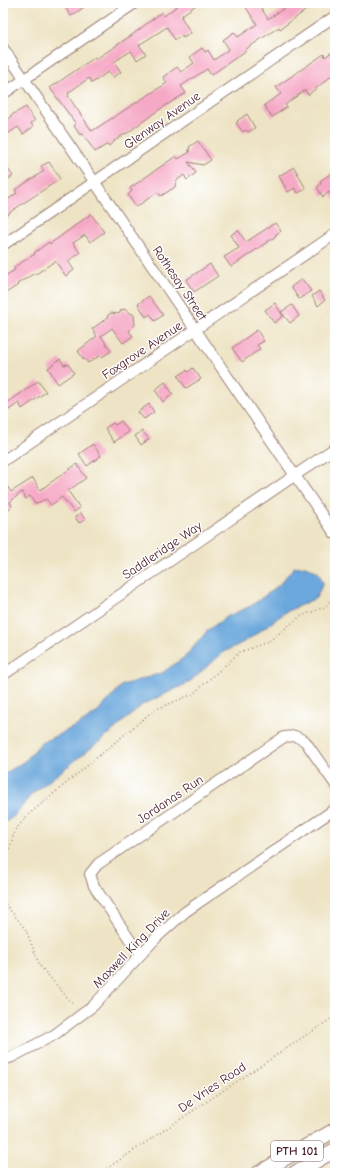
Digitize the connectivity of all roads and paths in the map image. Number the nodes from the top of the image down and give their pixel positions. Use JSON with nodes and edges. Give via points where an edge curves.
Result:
{"nodes":[{"id":1,"x":135,"y":3,"type":"edge"},
{"id":2,"x":335,"y":16,"type":"edge"},
{"id":3,"x":3,"y":48,"type":"edge"},
{"id":4,"x":24,"y":79,"type":"junction"},
{"id":5,"x":3,"y":94,"type":"edge"},
{"id":6,"x":95,"y":182,"type":"junction"},
{"id":7,"x":335,"y":234,"type":"edge"},
{"id":8,"x":3,"y":245,"type":"edge"},
{"id":9,"x":196,"y":329,"type":"junction"},
{"id":10,"x":335,"y":448,"type":"edge"},
{"id":11,"x":3,"y":461,"type":"edge"},
{"id":12,"x":295,"y":475,"type":"junction"},
{"id":13,"x":335,"y":534,"type":"edge"},
{"id":14,"x":335,"y":590,"type":"edge"},
{"id":15,"x":3,"y":675,"type":"edge"},
{"id":16,"x":335,"y":784,"type":"edge"},
{"id":17,"x":335,"y":809,"type":"edge"},
{"id":18,"x":3,"y":863,"type":"edge"},
{"id":19,"x":3,"y":901,"type":"edge"},
{"id":20,"x":142,"y":952,"type":"junction"},
{"id":21,"x":73,"y":1004,"type":"dead end"},
{"id":22,"x":335,"y":1016,"type":"edge"},
{"id":23,"x":3,"y":1060,"type":"edge"},
{"id":24,"x":335,"y":1130,"type":"edge"},
{"id":25,"x":335,"y":1150,"type":"edge"},
{"id":26,"x":100,"y":1173,"type":"edge"},
{"id":27,"x":259,"y":1173,"type":"edge"},
{"id":28,"x":295,"y":1173,"type":"edge"}],
"edges":[{"from":1,"to":4,"type":"street"},
{"from":2,"to":6,"type":"street","name":"Glenway Avenue"},
{"from":3,"to":4,"type":"street","name":"Rothesay Street"},
{"from":4,"to":5,"type":"street"},
{"from":4,"to":6,"type":"street","name":"Rothesay Street"},
{"from":6,"to":8,"type":"street","name":"Glenway Avenue"},
{"from":6,"to":9,"type":"street","name":"Rothesay Street"},
{"from":7,"to":9,"type":"street","name":"Foxgrove Avenue"},
{"from":9,"to":11,"type":"street","name":"Foxgrove Avenue"},
{"from":9,"to":12,"type":"street","name":"Rothesay Street"},
{"from":10,"to":12,"type":"street","name":"Saddleridge Way"},
{"from":12,"to":13,"type":"street","name":"Rothesay Street"},
{"from":12,"to":15,"type":"street","name":"Saddleridge Way"},
{"from":14,"to":18,"type":"path","via":[[325,606],[301,616],[268,642],[240,652],[193,694],[154,710],[28,815],[15,830]]},
{"from":16,"to":20,"type":"street","name":"Jordanas Run","via":[[305,742],[295,736],[284,737],[98,864],[90,874],[94,886],[134,946]]},
{"from":17,"to":20,"type":"street","name":"Maxwell King Drive","via":[[185,912]]},
{"from":19,"to":21,"type":"path","via":[[26,930],[40,966]]},
{"from":20,"to":23,"type":"street","name":"Maxwell King Drive","via":[[93,1006],[54,1035]]},
{"from":22,"to":26,"type":"path","name":"De Vries Road"},
{"from":24,"to":27,"type":"highway","number":"PTH 101"},
{"from":25,"to":28,"type":"highway","number":"PTH 101"}]}
